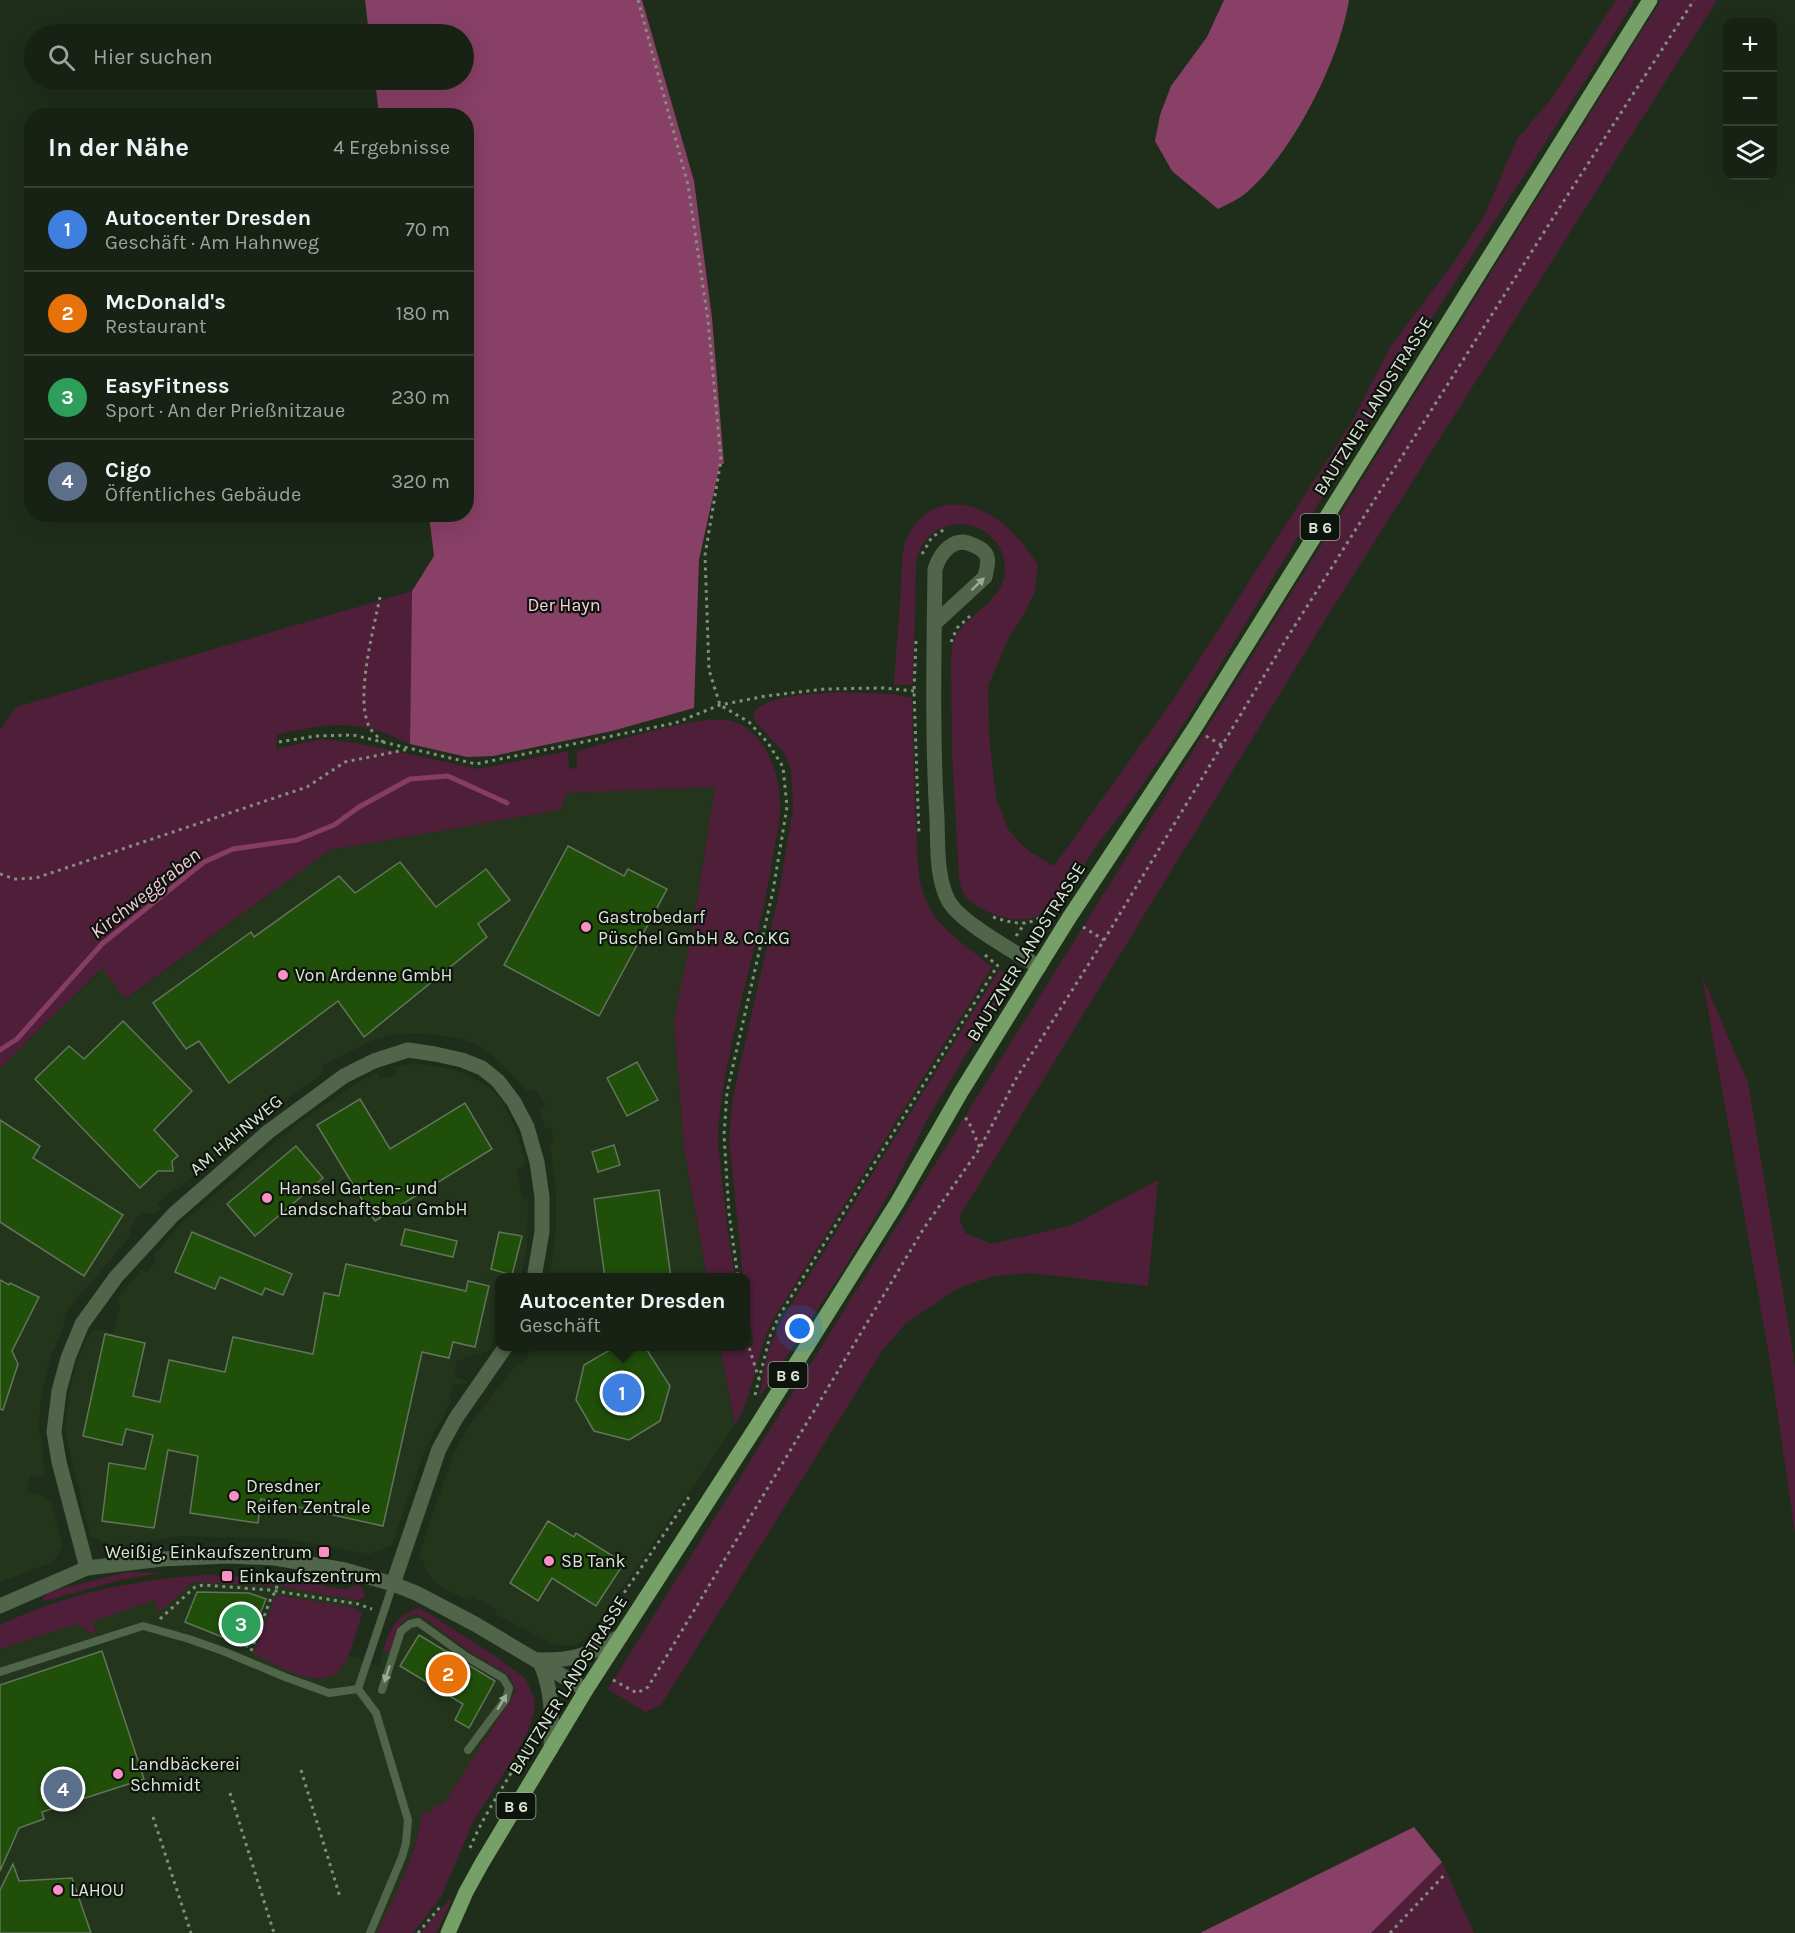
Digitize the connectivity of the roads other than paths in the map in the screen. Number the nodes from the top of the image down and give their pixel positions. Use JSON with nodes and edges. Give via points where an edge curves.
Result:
{"nodes":[{"id":1,"x":1650,"y":0,"type":"edge"},
{"id":2,"x":934,"y":624,"type":"junction"},
{"id":3,"x":1039,"y":968,"type":"junction"},
{"id":4,"x":535,"y":1273,"type":"edge"},
{"id":5,"x":503,"y":1351,"type":"edge"},
{"id":6,"x":87,"y":1568,"type":"junction"},
{"id":7,"x":393,"y":1584,"type":"junction"},
{"id":8,"x":0,"y":1606,"type":"edge"},
{"id":9,"x":621,"y":1636,"type":"junction"},
{"id":10,"x":538,"y":1660,"type":"junction"},
{"id":11,"x":0,"y":1672,"type":"edge"},
{"id":12,"x":358,"y":1689,"type":"junction"},
{"id":13,"x":382,"y":1690,"type":"dead end"},
{"id":14,"x":586,"y":1690,"type":"junction"},
{"id":15,"x":550,"y":1749,"type":"junction"},
{"id":16,"x":468,"y":1750,"type":"dead end"},
{"id":17,"x":370,"y":1933,"type":"edge"},
{"id":18,"x":448,"y":1933,"type":"edge"}],
"edges":[{"from":1,"to":3,"type":"main road","name":"BAUTZNER LANDSTRASSE","number":"B 6","via":[[1194,729]]},
{"from":2,"to":2,"type":"street","one_way":true,"via":[[986,577],[988,558],[982,549],[967,541],[951,544],[939,556],[935,569]]},
{"from":2,"to":3,"type":"street","via":[[940,877],[949,901],[966,919]]},
{"from":3,"to":9,"type":"main road","name":"BAUTZNER LANDSTRASSE","number":"B 6","via":[[871,1244]]},
{"from":4,"to":6,"type":"street","name":"AM HAHNWEG","via":[[542,1232],[537,1162],[527,1127],[498,1081],[482,1068],[462,1060],[408,1050],[344,1076],[268,1132],[173,1215],[116,1277],[82,1324],[59,1390],[54,1432]]},
{"from":5,"to":7,"type":"street","via":[[439,1449]]},
{"from":6,"to":7,"type":"street","via":[[162,1559],[275,1558],[345,1570]]},
{"from":6,"to":8,"type":"street"},
{"from":7,"to":10,"type":"street","via":[[436,1603]]},
{"from":7,"to":12,"type":"lane"},
{"from":9,"to":10,"type":"street","via":[[583,1657]]},
{"from":9,"to":14,"type":"main road","name":"BAUTZNER LANDSTRASSE","number":"B 6"},
{"from":10,"to":14,"type":"street"},
{"from":10,"to":15,"type":"street","via":[[550,1695]]},
{"from":11,"to":12,"type":"lane","via":[[143,1626],[189,1639],[329,1692]]},
{"from":12,"to":17,"type":"lane","via":[[376,1713],[408,1820],[402,1857]]},
{"from":16,"to":13,"type":"lane","one_way":true,"via":[[506,1698],[508,1688],[503,1678],[418,1622],[401,1631]]},
{"from":14,"to":15,"type":"main road","name":"BAUTZNER LANDSTRASSE","number":"B 6"},
{"from":15,"to":18,"type":"main road","name":"BAUTZNER LANDSTRASSE","number":"B 6","via":[[482,1863]]}]}
